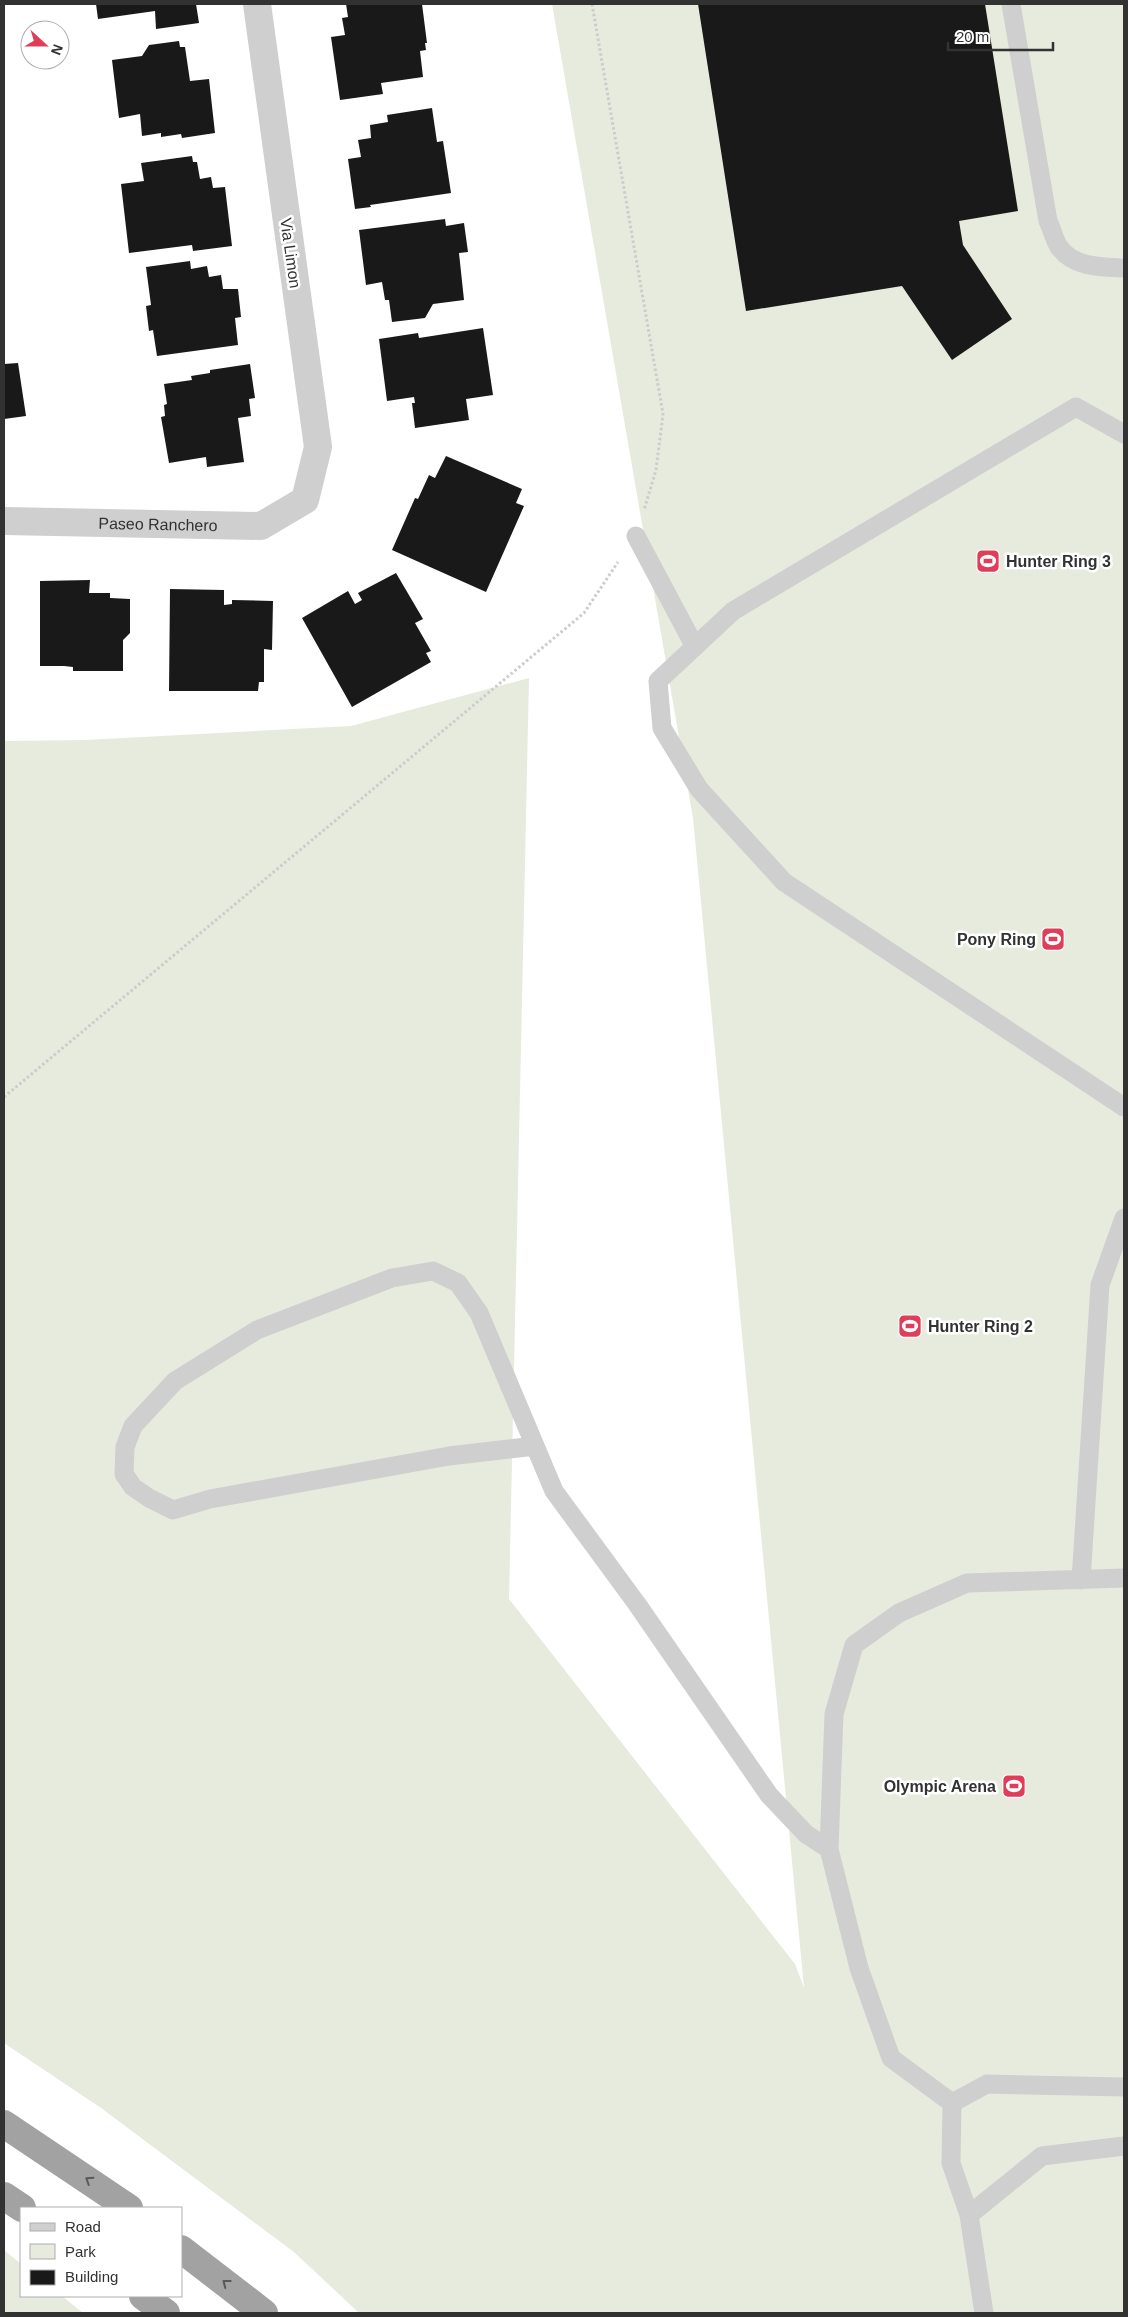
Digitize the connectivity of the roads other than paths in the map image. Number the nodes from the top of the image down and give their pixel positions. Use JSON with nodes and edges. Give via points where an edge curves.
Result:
{"nodes":[{"id":1,"x":258,"y":4,"type":"edge"},
{"id":2,"x":1011,"y":4,"type":"edge"},
{"id":3,"x":1124,"y":268,"type":"edge"},
{"id":4,"x":1124,"y":434,"type":"edge"},
{"id":5,"x":306,"y":500,"type":"joint"},
{"id":6,"x":4,"y":521,"type":"edge"},
{"id":7,"x":636,"y":536,"type":"road end"},
{"id":8,"x":695,"y":647,"type":"junction"},
{"id":9,"x":1124,"y":1107,"type":"edge"},
{"id":10,"x":1124,"y":1218,"type":"edge"},
{"id":11,"x":535,"y":1446,"type":"junction"},
{"id":12,"x":1124,"y":1578,"type":"edge"},
{"id":13,"x":1081,"y":1580,"type":"junction"},
{"id":14,"x":829,"y":1849,"type":"junction"},
{"id":15,"x":1124,"y":2087,"type":"edge"},
{"id":16,"x":952,"y":2103,"type":"junction"},
{"id":17,"x":4,"y":2124,"type":"edge"},
{"id":18,"x":1124,"y":2146,"type":"edge"},
{"id":19,"x":4,"y":2196,"type":"edge"},
{"id":20,"x":20,"y":2207,"type":"edge"},
{"id":21,"x":128,"y":2207,"type":"edge"},
{"id":22,"x":969,"y":2215,"type":"junction"},
{"id":23,"x":182,"y":2250,"type":"edge"},
{"id":24,"x":144,"y":2297,"type":"edge"},
{"id":25,"x":166,"y":2313,"type":"edge"},
{"id":26,"x":264,"y":2313,"type":"edge"},
{"id":27,"x":984,"y":2313,"type":"edge"}],
"edges":[{"from":1,"to":5,"type":"street","name":"Via Limon","via":[[318,448]]},
{"from":2,"to":3,"type":"lane","via":[[1048,221],[1060,248],[1076,260],[1093,267]]},
{"from":4,"to":8,"type":"lane","via":[[1076,407],[733,611]]},
{"from":5,"to":6,"type":"street","name":"Paseo Ranchero","via":[[261,526]]},
{"from":7,"to":8,"type":"lane"},
{"from":8,"to":9,"type":"lane","via":[[658,681],[662,728],[699,790],[784,882]]},
{"from":10,"to":13,"type":"lane","via":[[1100,1285]]},
{"from":11,"to":11,"type":"lane","via":[[479,1313],[458,1283],[433,1271],[392,1278],[257,1330],[175,1381],[133,1426],[125,1447],[124,1474],[133,1487],[173,1510],[210,1499],[449,1456]]},
{"from":11,"to":14,"type":"lane","via":[[554,1491],[637,1604],[769,1795],[806,1834]]},
{"from":12,"to":13,"type":"lane"},
{"from":13,"to":14,"type":"lane","via":[[967,1583],[899,1613],[854,1645],[834,1714]]},
{"from":14,"to":16,"type":"lane","via":[[858,1968],[891,2058]]},
{"from":15,"to":16,"type":"lane","via":[[987,2084]]},
{"from":16,"to":22,"type":"lane","via":[[951,2163]]},
{"from":21,"to":17,"type":"highway","one_way":true},
{"from":18,"to":22,"type":"lane","via":[[1042,2156]]},
{"from":19,"to":20,"type":"highway"},
{"from":22,"to":27,"type":"lane"},
{"from":26,"to":23,"type":"highway","one_way":true},
{"from":24,"to":25,"type":"highway"}]}
